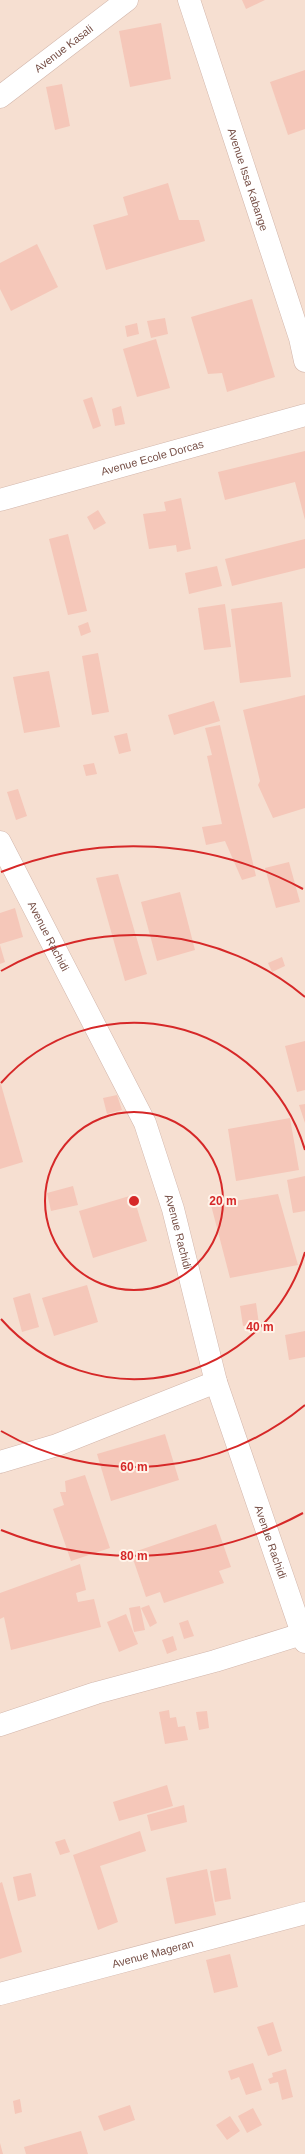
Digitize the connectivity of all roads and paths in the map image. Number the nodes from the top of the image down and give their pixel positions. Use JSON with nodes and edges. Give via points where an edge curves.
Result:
{"nodes":[{"id":1,"x":126,"y":0,"type":"edge"},
{"id":2,"x":189,"y":0,"type":"edge"},
{"id":3,"x":0,"y":97,"type":"edge"},
{"id":4,"x":303,"y":337,"type":"edge"},
{"id":5,"x":305,"y":360,"type":"edge"},
{"id":6,"x":305,"y":416,"type":"edge"},
{"id":7,"x":0,"y":500,"type":"edge"},
{"id":8,"x":0,"y":842,"type":"edge"},
{"id":9,"x":216,"y":1382,"type":"junction"},
{"id":10,"x":0,"y":1462,"type":"edge"},
{"id":11,"x":303,"y":1638,"type":"edge"},
{"id":12,"x":0,"y":1725,"type":"edge"},
{"id":13,"x":305,"y":1913,"type":"edge"},
{"id":14,"x":0,"y":1994,"type":"edge"}],
"edges":[{"from":1,"to":3,"type":"street","name":"Avenue Kasali"},
{"from":2,"to":4,"type":"street","name":"Avenue Issa Kabange"},
{"from":4,"to":5,"type":"street","name":"Avenue Issa Kabange"},
{"from":6,"to":7,"type":"street","name":"Avenue Ecole Dorcas"},
{"from":8,"to":9,"type":"street","name":"Avenue Rachidi","via":[[145,1123],[173,1209]]},
{"from":9,"to":10,"type":"street","via":[[57,1445]]},
{"from":9,"to":11,"type":"street","name":"Avenue Rachidi"},
{"from":11,"to":12,"type":"street","via":[[96,1693]]},
{"from":13,"to":14,"type":"street","name":"Avenue Mageran"}]}
